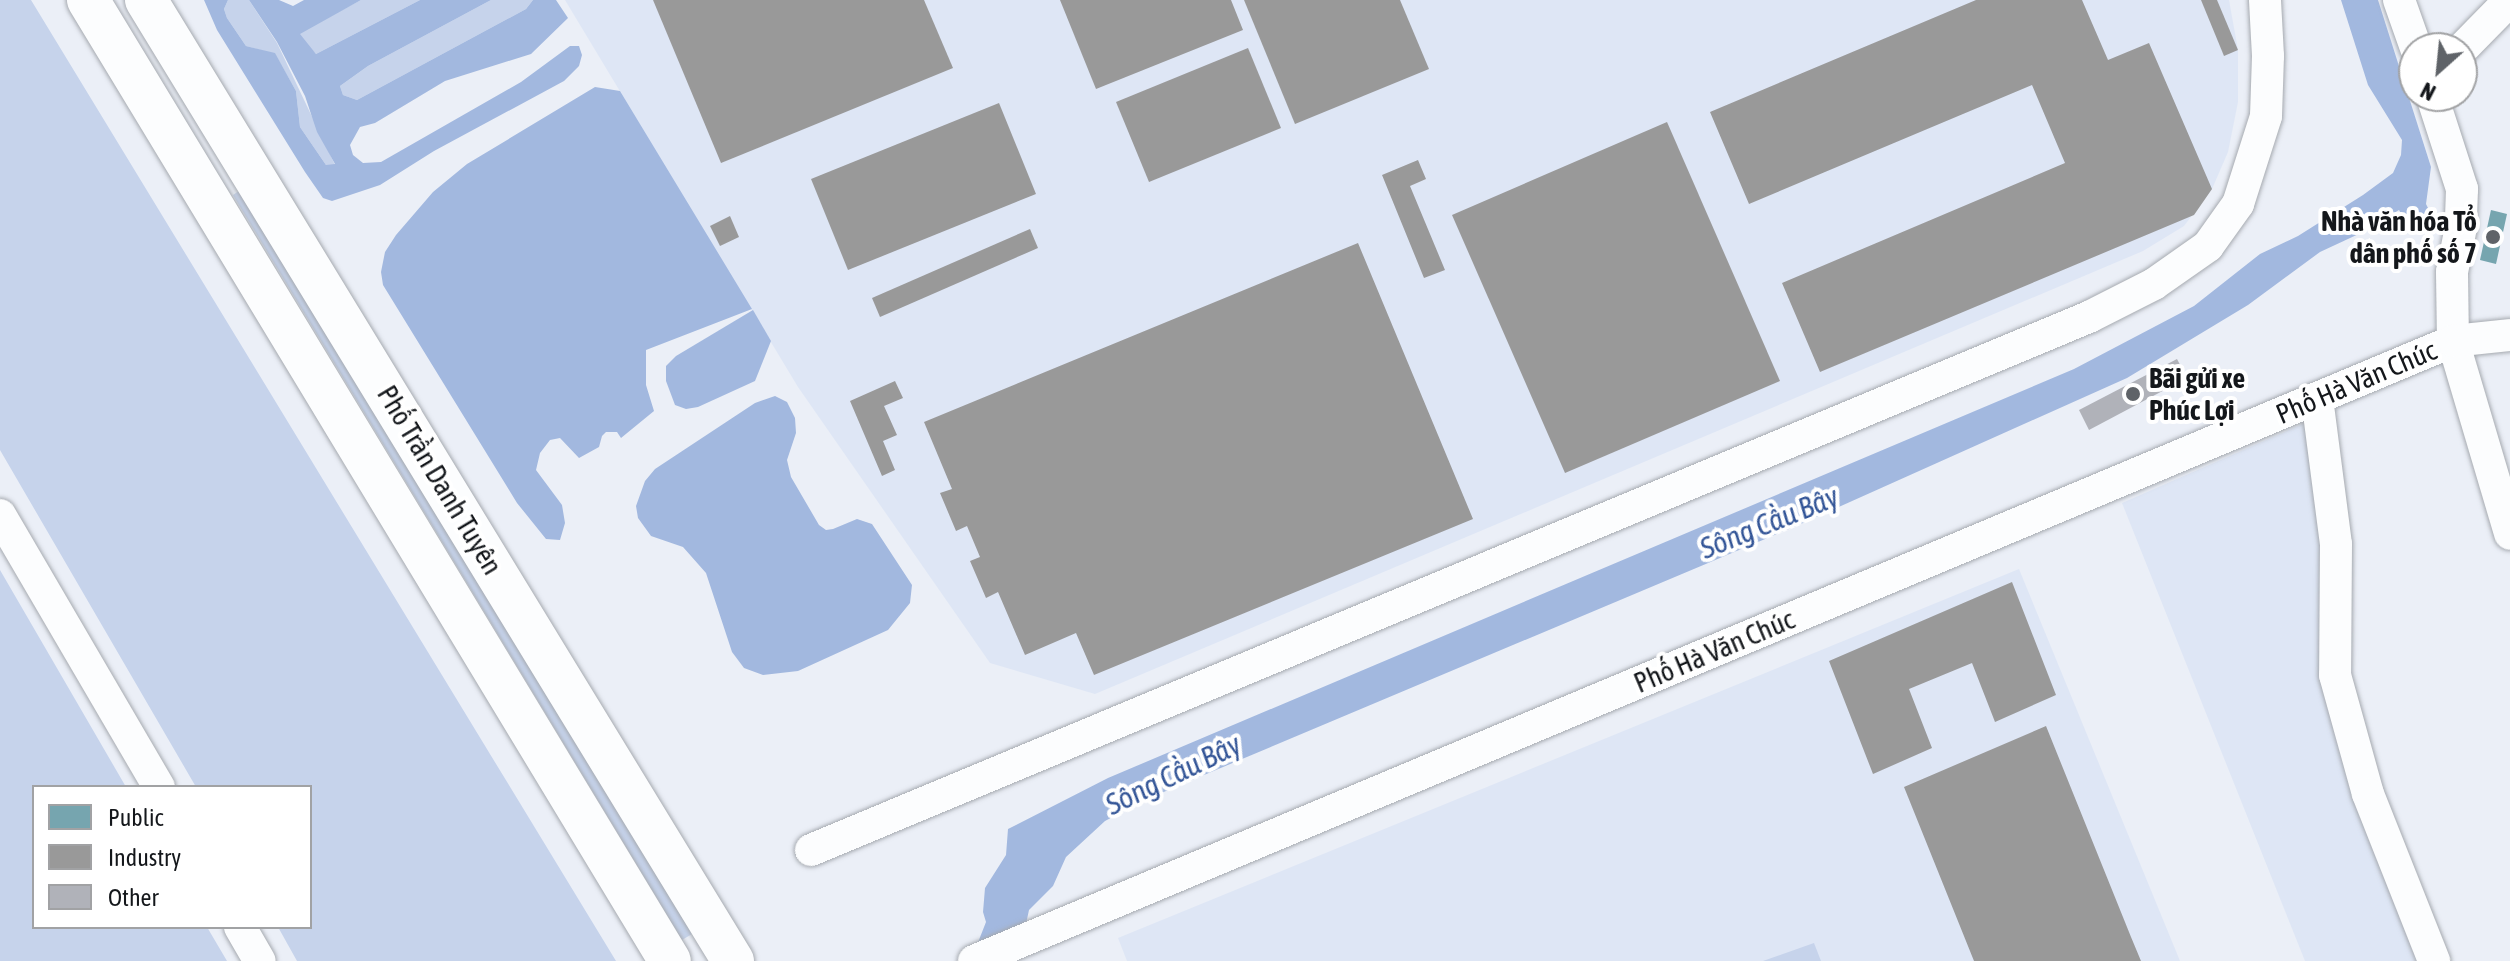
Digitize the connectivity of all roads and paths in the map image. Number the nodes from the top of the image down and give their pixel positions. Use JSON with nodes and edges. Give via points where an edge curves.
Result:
{"nodes":[{"id":1,"x":88,"y":0,"type":"edge"},
{"id":2,"x":146,"y":0,"type":"edge"},
{"id":3,"x":2265,"y":0,"type":"edge"},
{"id":4,"x":2399,"y":0,"type":"edge"},
{"id":5,"x":2510,"y":0,"type":"edge"},
{"id":6,"x":2410,"y":32,"type":"edge"},
{"id":7,"x":2478,"y":33,"type":"edge"},
{"id":8,"x":212,"y":107,"type":"junction"},
{"id":9,"x":2437,"y":112,"type":"edge"},
{"id":10,"x":169,"y":134,"type":"junction"},
{"id":11,"x":2510,"y":335,"type":"edge"},
{"id":12,"x":2453,"y":341,"type":"junction"},
{"id":13,"x":2317,"y":398,"type":"junction"},
{"id":14,"x":0,"y":515,"type":"edge"},
{"id":15,"x":2510,"y":534,"type":"edge"},
{"id":16,"x":158,"y":785,"type":"edge"},
{"id":17,"x":811,"y":850,"type":"dead end"},
{"id":18,"x":241,"y":929,"type":"edge"},
{"id":19,"x":260,"y":961,"type":"edge"},
{"id":20,"x":670,"y":961,"type":"edge"},
{"id":21,"x":733,"y":961,"type":"edge"},
{"id":22,"x":974,"y":961,"type":"edge"},
{"id":23,"x":2434,"y":961,"type":"edge"}],
"edges":[{"from":1,"to":10,"type":"main road","name":"Phố Trần Danh Tuyên"},
{"from":2,"to":8,"type":"main road","name":"Phố Trần Danh Tuyên"},
{"from":3,"to":17,"type":"street","via":[[2266,116],[2238,204],[2208,246],[2154,284],[2059,329]]},
{"from":4,"to":6,"type":"street"},
{"from":5,"to":7,"type":"street"},
{"from":8,"to":10,"type":"main road"},
{"from":8,"to":21,"type":"main road","name":"Phố Trần Danh Tuyên"},
{"from":9,"to":12,"type":"street","via":[[2462,189],[2452,272]]},
{"from":10,"to":20,"type":"main road","name":"Phố Trần Danh Tuyên"},
{"from":11,"to":12,"type":"street","name":"Phố Hà Văn Chúc"},
{"from":12,"to":13,"type":"street","name":"Phố Hà Văn Chúc"},
{"from":12,"to":15,"type":"street"},
{"from":13,"to":22,"type":"street","name":"Phố Hà Văn Chúc"},
{"from":13,"to":23,"type":"street","via":[[2336,544],[2335,675],[2368,794]]},
{"from":14,"to":16,"type":"street"},
{"from":18,"to":19,"type":"street"}]}
